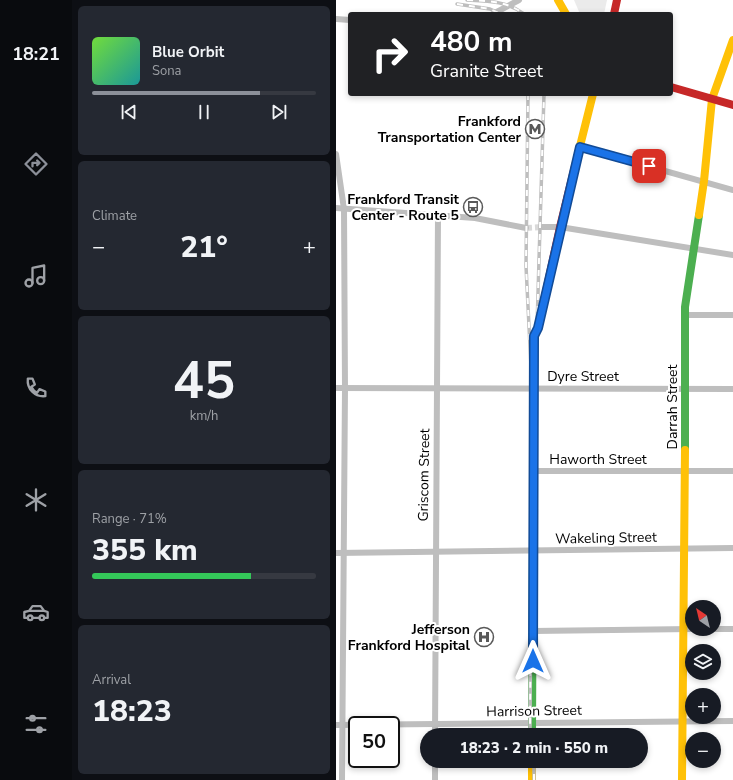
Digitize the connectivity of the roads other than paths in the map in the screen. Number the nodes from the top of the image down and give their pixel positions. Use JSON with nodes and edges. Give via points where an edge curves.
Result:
{"nodes":[{"id":1,"x":519,"y":0,"type":"edge"},
{"id":2,"x":558,"y":0,"type":"edge"},
{"id":3,"x":617,"y":0,"type":"edge"},
{"id":4,"x":497,"y":12,"type":"edge"},
{"id":5,"x":565,"y":12,"type":"edge"},
{"id":6,"x":614,"y":12,"type":"edge"},
{"id":7,"x":336,"y":20,"type":"edge"},
{"id":8,"x":348,"y":20,"type":"edge"},
{"id":9,"x":733,"y":40,"type":"edge"},
{"id":10,"x":673,"y":88,"type":"edge"},
{"id":11,"x":593,"y":96,"type":"edge"},
{"id":12,"x":712,"y":98,"type":"junction"},
{"id":13,"x":733,"y":105,"type":"edge"},
{"id":14,"x":580,"y":147,"type":"junction"},
{"id":15,"x":336,"y":154,"type":"edge"},
{"id":16,"x":704,"y":181,"type":"junction"},
{"id":17,"x":733,"y":190,"type":"edge"},
{"id":18,"x":336,"y":208,"type":"edge"},
{"id":19,"x":344,"y":209,"type":"junction"},
{"id":20,"x":438,"y":215,"type":"junction"},
{"id":21,"x":542,"y":227,"type":"tunnel mouth"},
{"id":22,"x":560,"y":227,"type":"junction"},
{"id":23,"x":526,"y":228,"type":"tunnel mouth"},
{"id":24,"x":694,"y":249,"type":"junction"},
{"id":25,"x":733,"y":255,"type":"edge"},
{"id":26,"x":686,"y":315,"type":"junction"},
{"id":27,"x":733,"y":316,"type":"edge"},
{"id":28,"x":336,"y":388,"type":"edge"},
{"id":29,"x":344,"y":388,"type":"junction"},
{"id":30,"x":437,"y":388,"type":"junction"},
{"id":31,"x":534,"y":388,"type":"junction"},
{"id":32,"x":685,"y":388,"type":"junction"},
{"id":33,"x":733,"y":389,"type":"edge"},
{"id":34,"x":534,"y":471,"type":"junction"},
{"id":35,"x":685,"y":471,"type":"junction"},
{"id":36,"x":733,"y":471,"type":"edge"},
{"id":37,"x":733,"y":548,"type":"edge"},
{"id":38,"x":684,"y":549,"type":"junction"},
{"id":39,"x":533,"y":550,"type":"junction"},
{"id":40,"x":343,"y":552,"type":"junction"},
{"id":41,"x":436,"y":552,"type":"junction"},
{"id":42,"x":336,"y":553,"type":"edge"},
{"id":43,"x":687,"y":600,"type":"edge"},
{"id":44,"x":685,"y":629,"type":"edge"},
{"id":45,"x":721,"y":629,"type":"edge"},
{"id":46,"x":733,"y":629,"type":"edge"},
{"id":47,"x":533,"y":631,"type":"junction"},
{"id":48,"x":688,"y":636,"type":"edge"},
{"id":49,"x":733,"y":721,"type":"edge"},
{"id":50,"x":532,"y":722,"type":"junction"},
{"id":51,"x":683,"y":722,"type":"junction"},
{"id":52,"x":435,"y":724,"type":"junction"},
{"id":53,"x":339,"y":725,"type":"edge"},
{"id":54,"x":435,"y":728,"type":"edge"},
{"id":55,"x":532,"y":728,"type":"edge"},
{"id":56,"x":435,"y":768,"type":"edge"},
{"id":57,"x":532,"y":768,"type":"edge"},
{"id":58,"x":342,"y":780,"type":"edge"},
{"id":59,"x":435,"y":780,"type":"edge"},
{"id":60,"x":532,"y":780,"type":"edge"},
{"id":61,"x":682,"y":780,"type":"edge"}],
"edges":[{"from":1,"to":4,"type":"street"},
{"from":2,"to":5,"type":"main road"},
{"from":3,"to":6,"type":"main road"},
{"from":7,"to":8,"type":"street"},
{"from":9,"to":12,"type":"main road","name":"Darrah Street"},
{"from":10,"to":12,"type":"main road"},
{"from":11,"to":14,"type":"main road"},
{"from":12,"to":13,"type":"main road"},
{"from":12,"to":16,"type":"main road","name":"Darrah Street"},
{"from":14,"to":16,"type":"street"},
{"from":14,"to":22,"type":"main road"},
{"from":15,"to":19,"type":"street"},
{"from":16,"to":17,"type":"street"},
{"from":16,"to":24,"type":"main road","name":"Darrah Street"},
{"from":18,"to":19,"type":"street"},
{"from":19,"to":20,"type":"street"},
{"from":19,"to":29,"type":"street"},
{"from":20,"to":23,"type":"street","via":[[475,218]]},
{"from":20,"to":30,"type":"street","name":"Griscom Street"},
{"from":21,"to":22,"type":"street"},
{"from":22,"to":24,"type":"street"},
{"from":22,"to":31,"type":"main road","via":[[538,328],[534,336]]},
{"from":24,"to":25,"type":"street"},
{"from":24,"to":26,"type":"main road","name":"Darrah Street"},
{"from":26,"to":27,"type":"street"},
{"from":26,"to":32,"type":"main road","name":"Darrah Street"},
{"from":28,"to":29,"type":"street","name":"Dyre Street"},
{"from":29,"to":30,"type":"street","name":"Dyre Street"},
{"from":29,"to":40,"type":"street"},
{"from":30,"to":31,"type":"street","name":"Dyre Street"},
{"from":30,"to":41,"type":"street","name":"Griscom Street"},
{"from":31,"to":32,"type":"street","name":"Dyre Street"},
{"from":31,"to":34,"type":"main road"},
{"from":32,"to":33,"type":"street","name":"Dyre Street"},
{"from":32,"to":35,"type":"main road","name":"Darrah Street"},
{"from":34,"to":35,"type":"street","name":"Haworth Street"},
{"from":34,"to":39,"type":"main road"},
{"from":35,"to":36,"type":"street","name":"Haworth Street"},
{"from":35,"to":38,"type":"main road","name":"Darrah Street"},
{"from":37,"to":38,"type":"street","name":"Wakeling Street"},
{"from":38,"to":39,"type":"street","name":"Wakeling Street"},
{"from":38,"to":43,"type":"main road","name":"Darrah Street"},
{"from":39,"to":41,"type":"street","name":"Wakeling Street"},
{"from":39,"to":47,"type":"main road"},
{"from":40,"to":41,"type":"street","name":"Wakeling Street"},
{"from":40,"to":42,"type":"street","name":"Wakeling Street"},
{"from":40,"to":53,"type":"street"},
{"from":41,"to":52,"type":"street","name":"Griscom Street"},
{"from":44,"to":47,"type":"street"},
{"from":45,"to":46,"type":"street"},
{"from":47,"to":50,"type":"main road"},
{"from":48,"to":51,"type":"main road","name":"Darrah Street"},
{"from":49,"to":51,"type":"street","name":"Harrison Street"},
{"from":50,"to":51,"type":"street","name":"Harrison Street"},
{"from":50,"to":52,"type":"street","name":"Harrison Street"},
{"from":50,"to":55,"type":"main road"},
{"from":51,"to":61,"type":"main road","name":"Darrah Street"},
{"from":52,"to":53,"type":"street","name":"Harrison Street"},
{"from":52,"to":54,"type":"street","name":"Griscom Street"},
{"from":53,"to":58,"type":"street"},
{"from":56,"to":59,"type":"street"},
{"from":57,"to":60,"type":"main road"}]}
